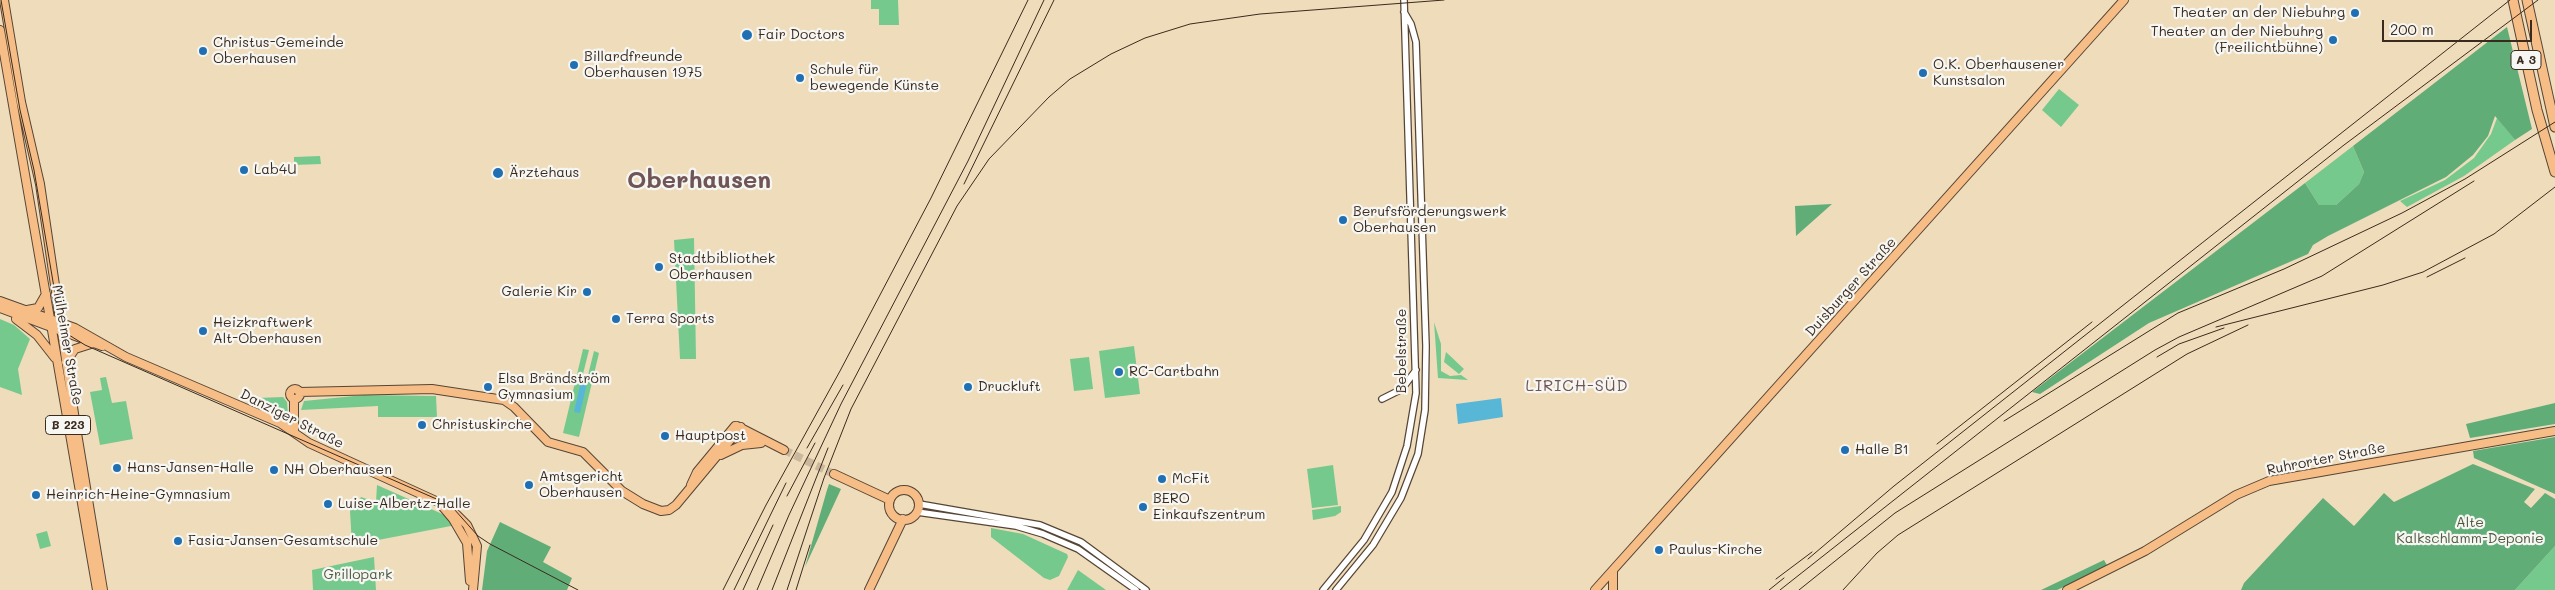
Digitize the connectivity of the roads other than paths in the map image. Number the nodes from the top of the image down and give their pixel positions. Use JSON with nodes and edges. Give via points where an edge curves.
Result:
{"nodes":[{"id":1,"x":4,"y":0,"type":"edge"},
{"id":2,"x":1404,"y":0,"type":"edge"},
{"id":3,"x":2124,"y":0,"type":"edge"},
{"id":4,"x":2513,"y":0,"type":"edge"},
{"id":5,"x":2527,"y":0,"type":"edge"},
{"id":6,"x":1404,"y":12,"type":"junction"},
{"id":7,"x":0,"y":30,"type":"edge"},
{"id":8,"x":2555,"y":126,"type":"edge"},
{"id":9,"x":24,"y":162,"type":"junction"},
{"id":10,"x":37,"y":165,"type":"junction"},
{"id":11,"x":2555,"y":172,"type":"edge"},
{"id":12,"x":1413,"y":237,"type":"junction"},
{"id":13,"x":1422,"y":238,"type":"junction"},
{"id":14,"x":39,"y":252,"type":"junction"},
{"id":15,"x":52,"y":260,"type":"junction"},
{"id":16,"x":46,"y":294,"type":"junction"},
{"id":17,"x":0,"y":301,"type":"edge"},
{"id":18,"x":2,"y":309,"type":"edge"},
{"id":19,"x":24,"y":310,"type":"junction"},
{"id":20,"x":51,"y":324,"type":"junction"},
{"id":21,"x":61,"y":327,"type":"junction"},
{"id":22,"x":94,"y":343,"type":"junction"},
{"id":23,"x":111,"y":349,"type":"junction"},
{"id":24,"x":57,"y":360,"type":"junction"},
{"id":25,"x":66,"y":362,"type":"junction"},
{"id":26,"x":1416,"y":370,"type":"junction"},
{"id":27,"x":1382,"y":399,"type":"dead end"},
{"id":28,"x":738,"y":428,"type":"junction"},
{"id":29,"x":2555,"y":431,"type":"edge"},
{"id":30,"x":294,"y":432,"type":"junction"},
{"id":31,"x":761,"y":443,"type":"junction"},
{"id":32,"x":774,"y":446,"type":"junction"},
{"id":33,"x":784,"y":450,"type":"tunnel mouth"},
{"id":34,"x":717,"y":458,"type":"junction"},
{"id":35,"x":834,"y":474,"type":"tunnel mouth"},
{"id":36,"x":690,"y":487,"type":"junction"},
{"id":37,"x":435,"y":500,"type":"junction"},
{"id":38,"x":890,"y":500,"type":"junction"},
{"id":39,"x":918,"y":508,"type":"junction"},
{"id":40,"x":903,"y":519,"type":"junction"},
{"id":41,"x":1613,"y":570,"type":"junction"},
{"id":42,"x":1325,"y":589,"type":"edge"},
{"id":43,"x":97,"y":590,"type":"edge"},
{"id":44,"x":103,"y":590,"type":"edge"},
{"id":45,"x":472,"y":590,"type":"edge"},
{"id":46,"x":868,"y":590,"type":"edge"},
{"id":47,"x":1136,"y":590,"type":"edge"},
{"id":48,"x":1146,"y":590,"type":"edge"},
{"id":49,"x":1336,"y":590,"type":"edge"},
{"id":50,"x":1596,"y":590,"type":"edge"},
{"id":51,"x":1613,"y":590,"type":"edge"},
{"id":52,"x":2067,"y":590,"type":"edge"}],
"edges":[{"from":1,"to":10,"type":"main road","name":"Mülheimer Straße","number":"B 223","via":[[21,102]]},
{"from":2,"to":6,"type":"street","name":"Bebelstraße"},
{"from":3,"to":41,"type":"main road","name":"Duisburger Straße"},
{"from":4,"to":11,"type":"highway","number":"A 3","via":[[2537,110]]},
{"from":5,"to":8,"type":"highway","number":"A 3"},
{"from":6,"to":12,"type":"street","name":"Bebelstraße"},
{"from":6,"to":13,"type":"street","name":"Bebelstraße","via":[[1416,42]]},
{"from":7,"to":9,"type":"main road","name":"Mülheimer Straße","number":"B 223"},
{"from":9,"to":10,"type":"main road"},
{"from":9,"to":14,"type":"main road","name":"Mülheimer Straße","number":"B 223"},
{"from":10,"to":15,"type":"main road","name":"Mülheimer Straße","number":"B 223"},
{"from":12,"to":13,"type":"street"},
{"from":12,"to":26,"type":"street","name":"Bebelstraße"},
{"from":13,"to":49,"type":"street","name":"Bebelstraße","via":[[1426,392],[1418,454],[1391,518]]},
{"from":14,"to":15,"type":"main road"},
{"from":14,"to":16,"type":"main road","name":"Mülheimer Straße","number":"B 223"},
{"from":15,"to":21,"type":"main road","name":"Mülheimer Straße","number":"B 223"},
{"from":16,"to":19,"type":"main road","via":[[36,309]]},
{"from":16,"to":20,"type":"main road","name":"Mülheimer Straße","number":"B 223"},
{"from":17,"to":19,"type":"main road","name":"Danziger Straße"},
{"from":18,"to":20,"type":"main road","name":"Danziger Straße"},
{"from":18,"to":24,"type":"main road","via":[[34,332]]},
{"from":19,"to":20,"type":"main road","name":"Danziger Straße"},
{"from":20,"to":21,"type":"main road","name":"Danziger Straße"},
{"from":20,"to":24,"type":"main road","name":"Mülheimer Straße","number":"B 223"},
{"from":21,"to":22,"type":"main road","name":"Danziger Straße"},
{"from":21,"to":23,"type":"main road","name":"Danziger Straße","via":[[90,336]]},
{"from":21,"to":25,"type":"main road","name":"Mülheimer Straße","number":"B 223"},
{"from":22,"to":23,"type":"main road","name":"Danziger Straße"},
{"from":22,"to":25,"type":"main road","via":[[75,349]]},
{"from":23,"to":30,"type":"main road","name":"Danziger Straße"},
{"from":24,"to":43,"type":"main road","name":"Mülheimer Straße","number":"B 223"},
{"from":25,"to":44,"type":"main road","name":"Mülheimer Straße","number":"B 223"},
{"from":26,"to":27,"type":"street","via":[[1402,389]]},
{"from":26,"to":42,"type":"street","name":"Bebelstraße","via":[[1410,429],[1395,484],[1364,540]]},
{"from":28,"to":31,"type":"main road","via":[[744,436]]},
{"from":28,"to":32,"type":"main road"},
{"from":28,"to":34,"type":"main road"},
{"from":28,"to":36,"type":"main road","via":[[697,472]]},
{"from":29,"to":52,"type":"main road","name":"Ruhrorter Straße","via":[[2268,481],[2236,494],[2145,551]]},
{"from":30,"to":36,"type":"main road","via":[[294,400],[290,391],[295,389],[299,392],[418,389],[484,396],[509,403],[548,442],[583,452],[610,480],[633,498],[656,510],[672,509]]},
{"from":30,"to":37,"type":"main road","name":"Danziger Straße","via":[[309,443]]},
{"from":31,"to":32,"type":"main road"},
{"from":31,"to":34,"type":"main road","via":[[742,445]]},
{"from":32,"to":33,"type":"main road"},
{"from":34,"to":36,"type":"main road"},
{"from":35,"to":38,"type":"main road"},
{"from":37,"to":45,"type":"main road","name":"Danziger Straße","via":[[448,512],[469,548]]},
{"from":37,"to":45,"type":"main road","name":"Danziger Straße","via":[[455,511],[472,533],[478,550]]},
{"from":38,"to":39,"type":"main road","via":[[897,492],[905,490],[915,495]]},
{"from":38,"to":40,"type":"main road","via":[[893,514]]},
{"from":39,"to":40,"type":"main road","via":[[912,517]]},
{"from":39,"to":47,"type":"street","via":[[1043,534],[1078,549]]},
{"from":39,"to":48,"type":"street","via":[[1049,528],[1081,542]]},
{"from":40,"to":46,"type":"main road"},
{"from":41,"to":50,"type":"main road","name":"Duisburger Straße"},
{"from":41,"to":51,"type":"main road"}]}
